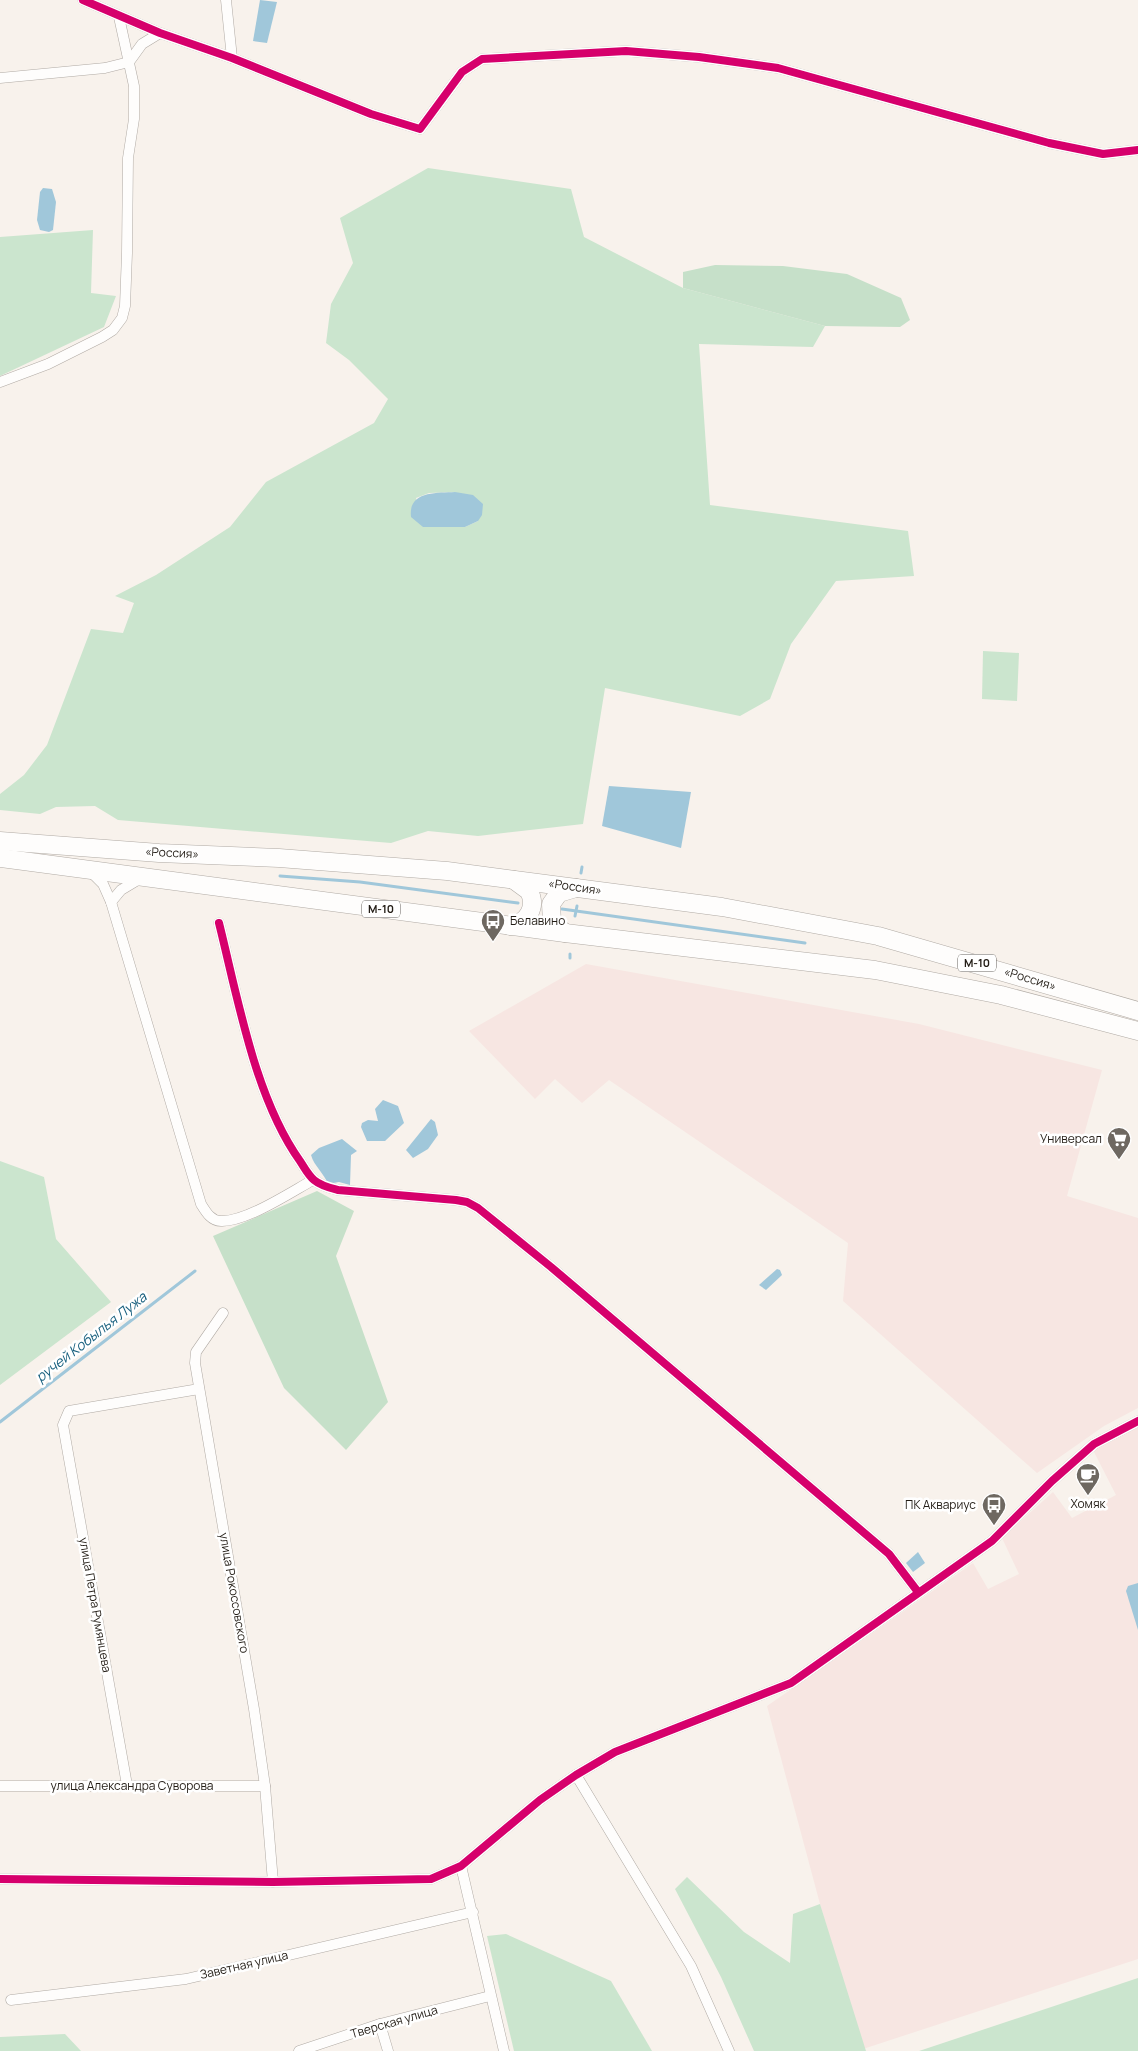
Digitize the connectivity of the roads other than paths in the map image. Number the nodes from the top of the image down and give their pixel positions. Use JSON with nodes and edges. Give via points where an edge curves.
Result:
{"nodes":[{"id":1,"x":83,"y":0,"type":"edge"},
{"id":2,"x":226,"y":0,"type":"edge"},
{"id":3,"x":119,"y":17,"type":"junction"},
{"id":4,"x":160,"y":33,"type":"junction"},
{"id":5,"x":232,"y":58,"type":"junction"},
{"id":6,"x":128,"y":62,"type":"junction"},
{"id":7,"x":0,"y":78,"type":"edge"},
{"id":8,"x":1138,"y":150,"type":"edge"},
{"id":9,"x":0,"y":382,"type":"edge"},
{"id":10,"x":0,"y":832,"type":"edge"},
{"id":11,"x":0,"y":841,"type":"edge"},
{"id":12,"x":159,"y":853,"type":"junction"},
{"id":13,"x":0,"y":858,"type":"edge"},
{"id":14,"x":85,"y":868,"type":"junction"},
{"id":15,"x":149,"y":877,"type":"junction"},
{"id":16,"x":512,"y":879,"type":"junction"},
{"id":17,"x":577,"y":888,"type":"junction"},
{"id":18,"x":112,"y":902,"type":"junction"},
{"id":19,"x":219,"y":923,"type":"dead end"},
{"id":20,"x":510,"y":926,"type":"junction"},
{"id":21,"x":565,"y":933,"type":"junction"},
{"id":22,"x":1138,"y":1011,"type":"edge"},
{"id":23,"x":1138,"y":1031,"type":"edge"},
{"id":24,"x":313,"y":1180,"type":"junction"},
{"id":25,"x":223,"y":1313,"type":"dead end"},
{"id":26,"x":199,"y":1389,"type":"junction"},
{"id":27,"x":1138,"y":1421,"type":"edge"},
{"id":28,"x":918,"y":1592,"type":"junction"},
{"id":29,"x":576,"y":1775,"type":"junction"},
{"id":30,"x":127,"y":1785,"type":"junction"},
{"id":31,"x":0,"y":1786,"type":"edge"},
{"id":32,"x":265,"y":1786,"type":"junction"},
{"id":33,"x":461,"y":1866,"type":"junction"},
{"id":34,"x":0,"y":1879,"type":"edge"},
{"id":35,"x":273,"y":1882,"type":"junction"},
{"id":36,"x":473,"y":1912,"type":"junction"},
{"id":37,"x":490,"y":1996,"type":"junction"},
{"id":38,"x":11,"y":2000,"type":"dead end"},
{"id":39,"x":380,"y":2024,"type":"junction"},
{"id":40,"x":299,"y":2051,"type":"edge"},
{"id":41,"x":388,"y":2051,"type":"edge"},
{"id":42,"x":504,"y":2051,"type":"edge"},
{"id":43,"x":729,"y":2051,"type":"edge"}],
"edges":[{"from":1,"to":3,"type":"street"},
{"from":2,"to":5,"type":"street"},
{"from":3,"to":4,"type":"street"},
{"from":3,"to":6,"type":"street"},
{"from":4,"to":5,"type":"street"},
{"from":4,"to":6,"type":"street","via":[[142,44]]},
{"from":5,"to":8,"type":"street","via":[[371,114],[420,129],[462,72],[482,59],[626,51],[778,68],[1049,143],[1103,154]]},
{"from":6,"to":7,"type":"street","via":[[104,68]]},
{"from":6,"to":9,"type":"street","via":[[134,86],[134,119],[128,158],[127,254],[122,318],[113,330],[102,337],[48,364]]},
{"from":10,"to":12,"type":"highway","via":[[137,843]]},
{"from":11,"to":12,"type":"highway","name":"«Россия»","number":"М-10"},
{"from":12,"to":16,"type":"highway","name":"«Россия»","number":"М-10","via":[[360,864]]},
{"from":13,"to":14,"type":"highway","name":"«Россия»","number":"М-10"},
{"from":14,"to":15,"type":"highway","name":"«Россия»","number":"М-10"},
{"from":14,"to":18,"type":"street","via":[[100,880]]},
{"from":15,"to":18,"type":"street","via":[[125,886]]},
{"from":15,"to":20,"type":"highway","name":"«Россия»","number":"М-10"},
{"from":16,"to":17,"type":"highway","name":"«Россия»","number":"М-10"},
{"from":16,"to":20,"type":"highway","via":[[527,888],[532,905],[524,921]]},
{"from":17,"to":21,"type":"highway","via":[[559,893],[551,904],[552,922]]},
{"from":17,"to":22,"type":"highway","name":"«Россия»","number":"М-10","via":[[722,907],[878,936]]},
{"from":18,"to":24,"type":"street","via":[[201,1204],[210,1217],[221,1221],[250,1214]]},
{"from":19,"to":24,"type":"street","via":[[266,1098],[286,1142]]},
{"from":20,"to":21,"type":"highway","name":"«Россия»","number":"М-10"},
{"from":21,"to":23,"type":"highway","name":"«Россия»","number":"М-10","via":[[874,970],[1001,995]]},
{"from":24,"to":28,"type":"street","via":[[338,1190],[456,1200],[478,1208],[889,1554]]},
{"from":25,"to":26,"type":"street","name":"улица Рокоссовского","via":[[196,1352],[194,1363]]},
{"from":26,"to":30,"type":"street","name":"улица Петра Румянцева","via":[[69,1411],[63,1426]]},
{"from":26,"to":32,"type":"street","name":"улица Рокоссовского"},
{"from":27,"to":28,"type":"street","via":[[1094,1444],[992,1541]]},
{"from":28,"to":29,"type":"street","via":[[791,1683],[615,1752]]},
{"from":29,"to":33,"type":"street","via":[[540,1800]]},
{"from":29,"to":43,"type":"street","via":[[691,1966]]},
{"from":30,"to":31,"type":"street","name":"улица Александра Суворова"},
{"from":30,"to":32,"type":"street","name":"улица Александра Суворова"},
{"from":32,"to":35,"type":"street","name":"улица Рокоссовского"},
{"from":33,"to":35,"type":"street","via":[[431,1879]]},
{"from":33,"to":36,"type":"street"},
{"from":34,"to":35,"type":"street"},
{"from":36,"to":37,"type":"street"},
{"from":36,"to":38,"type":"street","name":"Заветная улица","via":[[186,1979]]},
{"from":37,"to":39,"type":"street","name":"Тверская улица"},
{"from":37,"to":42,"type":"street"},
{"from":39,"to":40,"type":"street","name":"Тверская улица"},
{"from":39,"to":41,"type":"street"}]}
